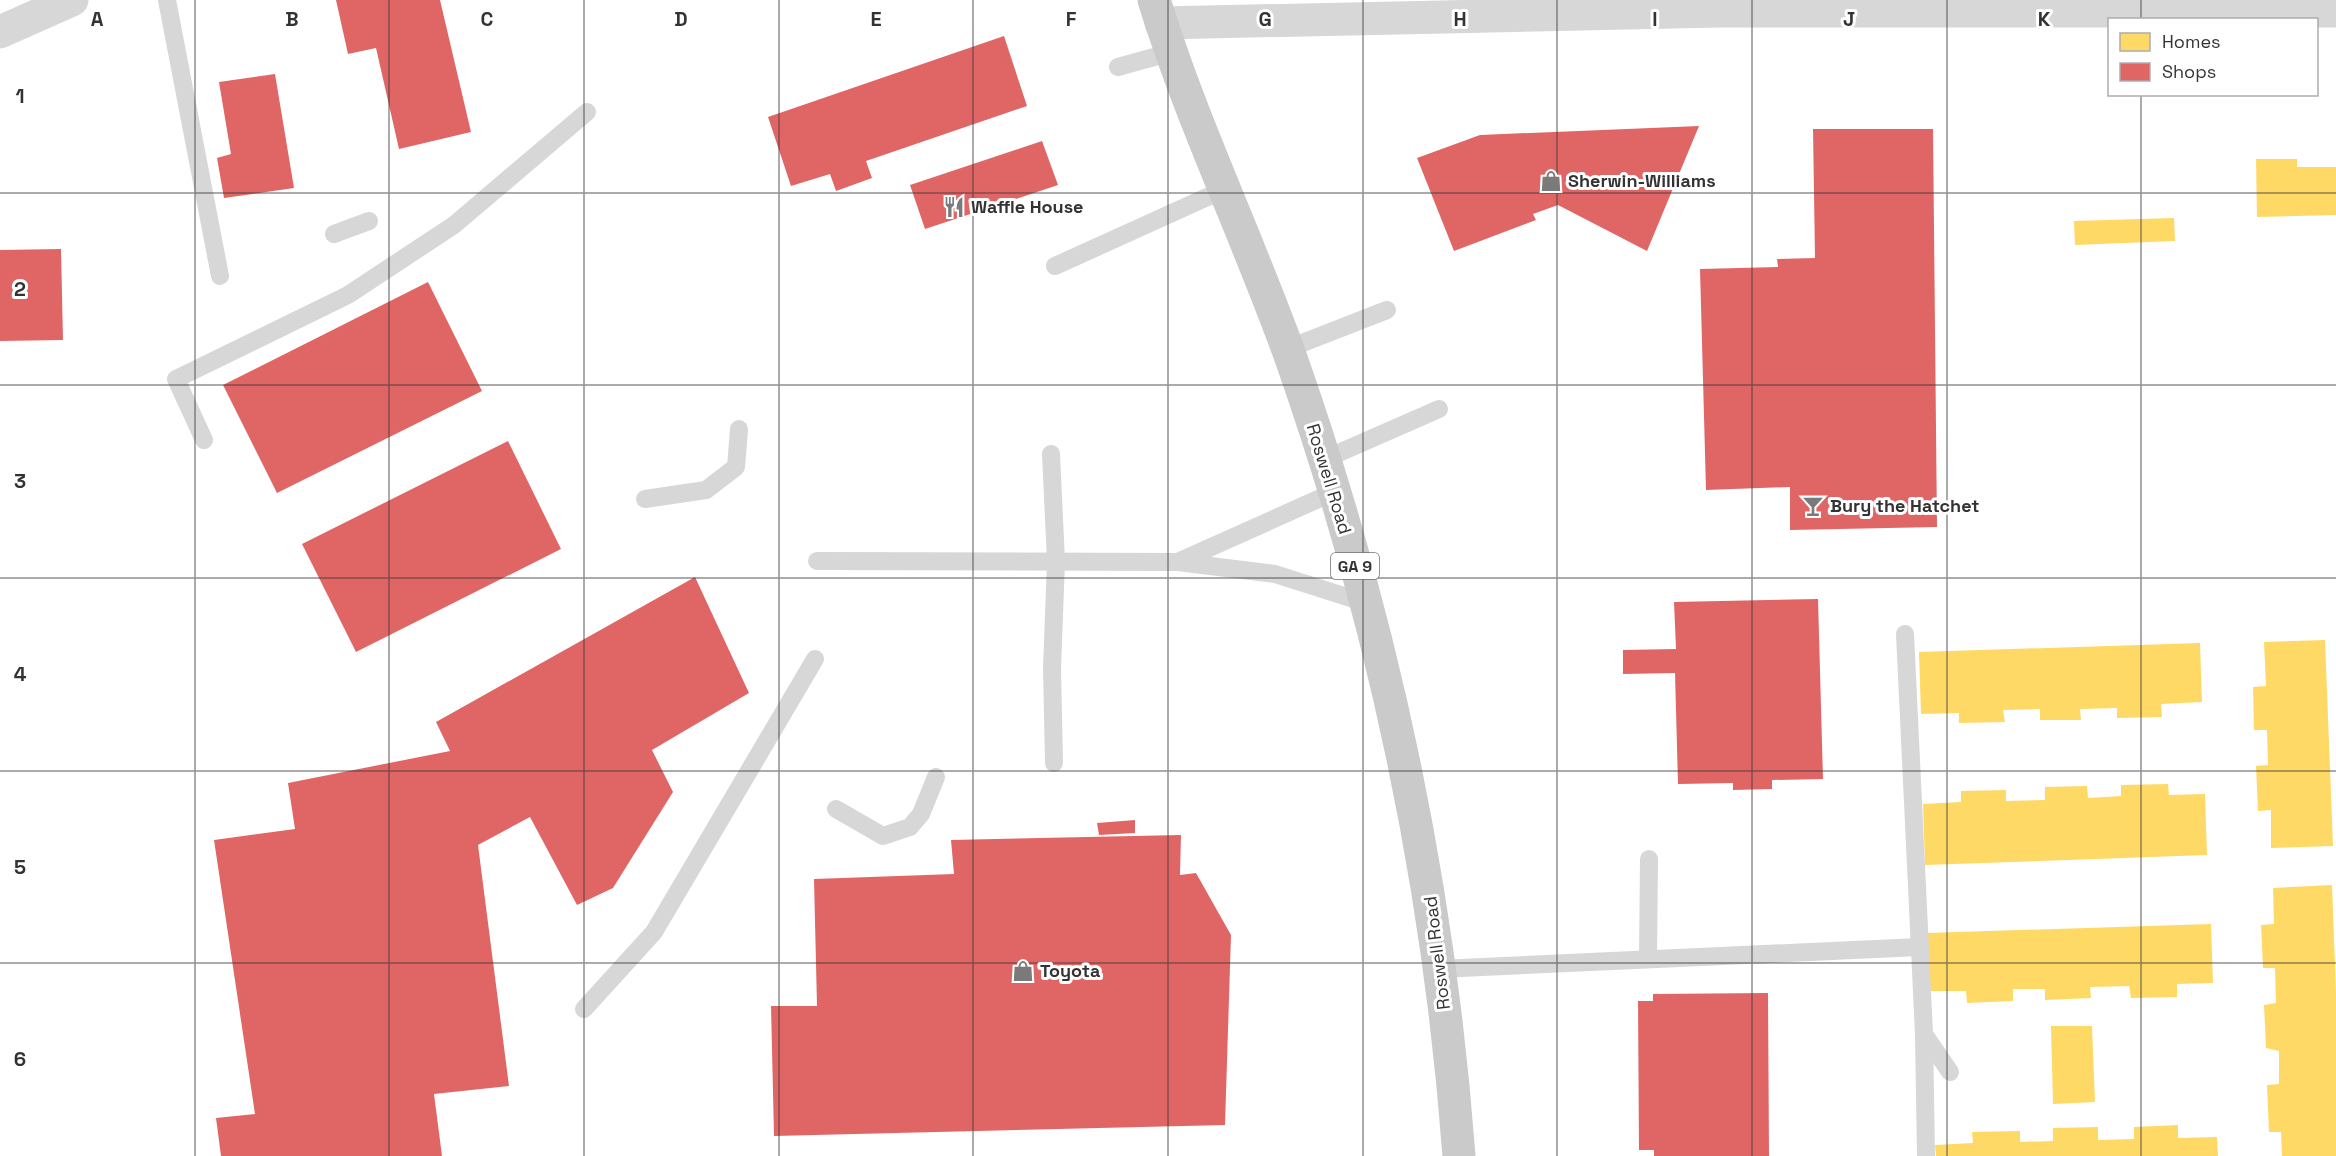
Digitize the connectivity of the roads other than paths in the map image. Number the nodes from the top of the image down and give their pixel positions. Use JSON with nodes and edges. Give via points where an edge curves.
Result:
{"nodes":[{"id":1,"x":72,"y":0,"type":"edge"},
{"id":2,"x":167,"y":0,"type":"edge"},
{"id":3,"x":1414,"y":9,"type":"edge"},
{"id":4,"x":2336,"y":11,"type":"edge"},
{"id":5,"x":1162,"y":25,"type":"edge"},
{"id":6,"x":0,"y":32,"type":"edge"},
{"id":7,"x":1118,"y":67,"type":"dead end"},
{"id":8,"x":587,"y":112,"type":"dead end"},
{"id":9,"x":1225,"y":189,"type":"junction"},
{"id":10,"x":369,"y":221,"type":"dead end"},
{"id":11,"x":334,"y":234,"type":"dead end"},
{"id":12,"x":1055,"y":266,"type":"dead end"},
{"id":13,"x":220,"y":276,"type":"dead end"},
{"id":14,"x":1388,"y":310,"type":"dead end"},
{"id":15,"x":1287,"y":350,"type":"junction"},
{"id":16,"x":1439,"y":409,"type":"dead end"},
{"id":17,"x":739,"y":429,"type":"dead end"},
{"id":18,"x":204,"y":440,"type":"dead end"},
{"id":19,"x":1051,"y":454,"type":"dead end"},
{"id":20,"x":1325,"y":459,"type":"junction"},
{"id":21,"x":1334,"y":492,"type":"junction"},
{"id":22,"x":645,"y":500,"type":"dead end"},
{"id":23,"x":817,"y":561,"type":"dead end"},
{"id":24,"x":1056,"y":561,"type":"junction"},
{"id":25,"x":1178,"y":562,"type":"junction"},
{"id":26,"x":1366,"y":603,"type":"junction"},
{"id":27,"x":1905,"y":633,"type":"dead end"},
{"id":28,"x":815,"y":659,"type":"dead end"},
{"id":29,"x":1054,"y":763,"type":"dead end"},
{"id":30,"x":936,"y":777,"type":"dead end"},
{"id":31,"x":836,"y":810,"type":"dead end"},
{"id":32,"x":1649,"y":859,"type":"dead end"},
{"id":33,"x":1919,"y":947,"type":"junction"},
{"id":34,"x":1648,"y":959,"type":"junction"},
{"id":35,"x":1439,"y":969,"type":"junction"},
{"id":36,"x":584,"y":1009,"type":"dead end"},
{"id":37,"x":1924,"y":1034,"type":"junction"},
{"id":38,"x":1950,"y":1072,"type":"dead end"},
{"id":39,"x":1459,"y":1156,"type":"edge"},
{"id":40,"x":1926,"y":1156,"type":"edge"}],
"edges":[{"from":1,"to":6,"type":"street"},
{"from":2,"to":13,"type":"lane"},
{"from":3,"to":4,"type":"street"},
{"from":3,"to":5,"type":"street"},
{"from":5,"to":7,"type":"lane"},
{"from":5,"to":9,"type":"main road","name":"Roswell Road","number":"GA 9"},
{"from":8,"to":18,"type":"lane","via":[[454,225],[373,279],[176,379]]},
{"from":9,"to":12,"type":"lane"},
{"from":9,"to":15,"type":"main road","name":"Roswell Road","number":"GA 9"},
{"from":10,"to":11,"type":"lane"},
{"from":14,"to":15,"type":"lane"},
{"from":15,"to":20,"type":"main road","name":"Roswell Road","number":"GA 9"},
{"from":16,"to":20,"type":"lane"},
{"from":17,"to":22,"type":"lane","via":[[736,467],[706,490]]},
{"from":19,"to":24,"type":"lane"},
{"from":20,"to":21,"type":"main road","name":"Roswell Road","number":"GA 9"},
{"from":21,"to":25,"type":"lane"},
{"from":21,"to":26,"type":"main road","name":"Roswell Road","number":"GA 9"},
{"from":23,"to":24,"type":"lane"},
{"from":24,"to":25,"type":"lane"},
{"from":24,"to":29,"type":"lane"},
{"from":25,"to":26,"type":"lane","via":[[1275,574]]},
{"from":26,"to":35,"type":"main road","name":"Roswell Road","number":"GA 9","via":[[1409,780]]},
{"from":27,"to":33,"type":"lane"},
{"from":28,"to":36,"type":"lane","via":[[654,932]]},
{"from":30,"to":31,"type":"lane","via":[[921,814],[910,827],[883,836]]},
{"from":32,"to":34,"type":"lane"},
{"from":33,"to":34,"type":"lane"},
{"from":33,"to":37,"type":"lane"},
{"from":34,"to":35,"type":"lane"},
{"from":35,"to":39,"type":"main road","name":"Roswell Road","number":"GA 9"},
{"from":37,"to":38,"type":"lane"},
{"from":37,"to":40,"type":"lane"}]}
